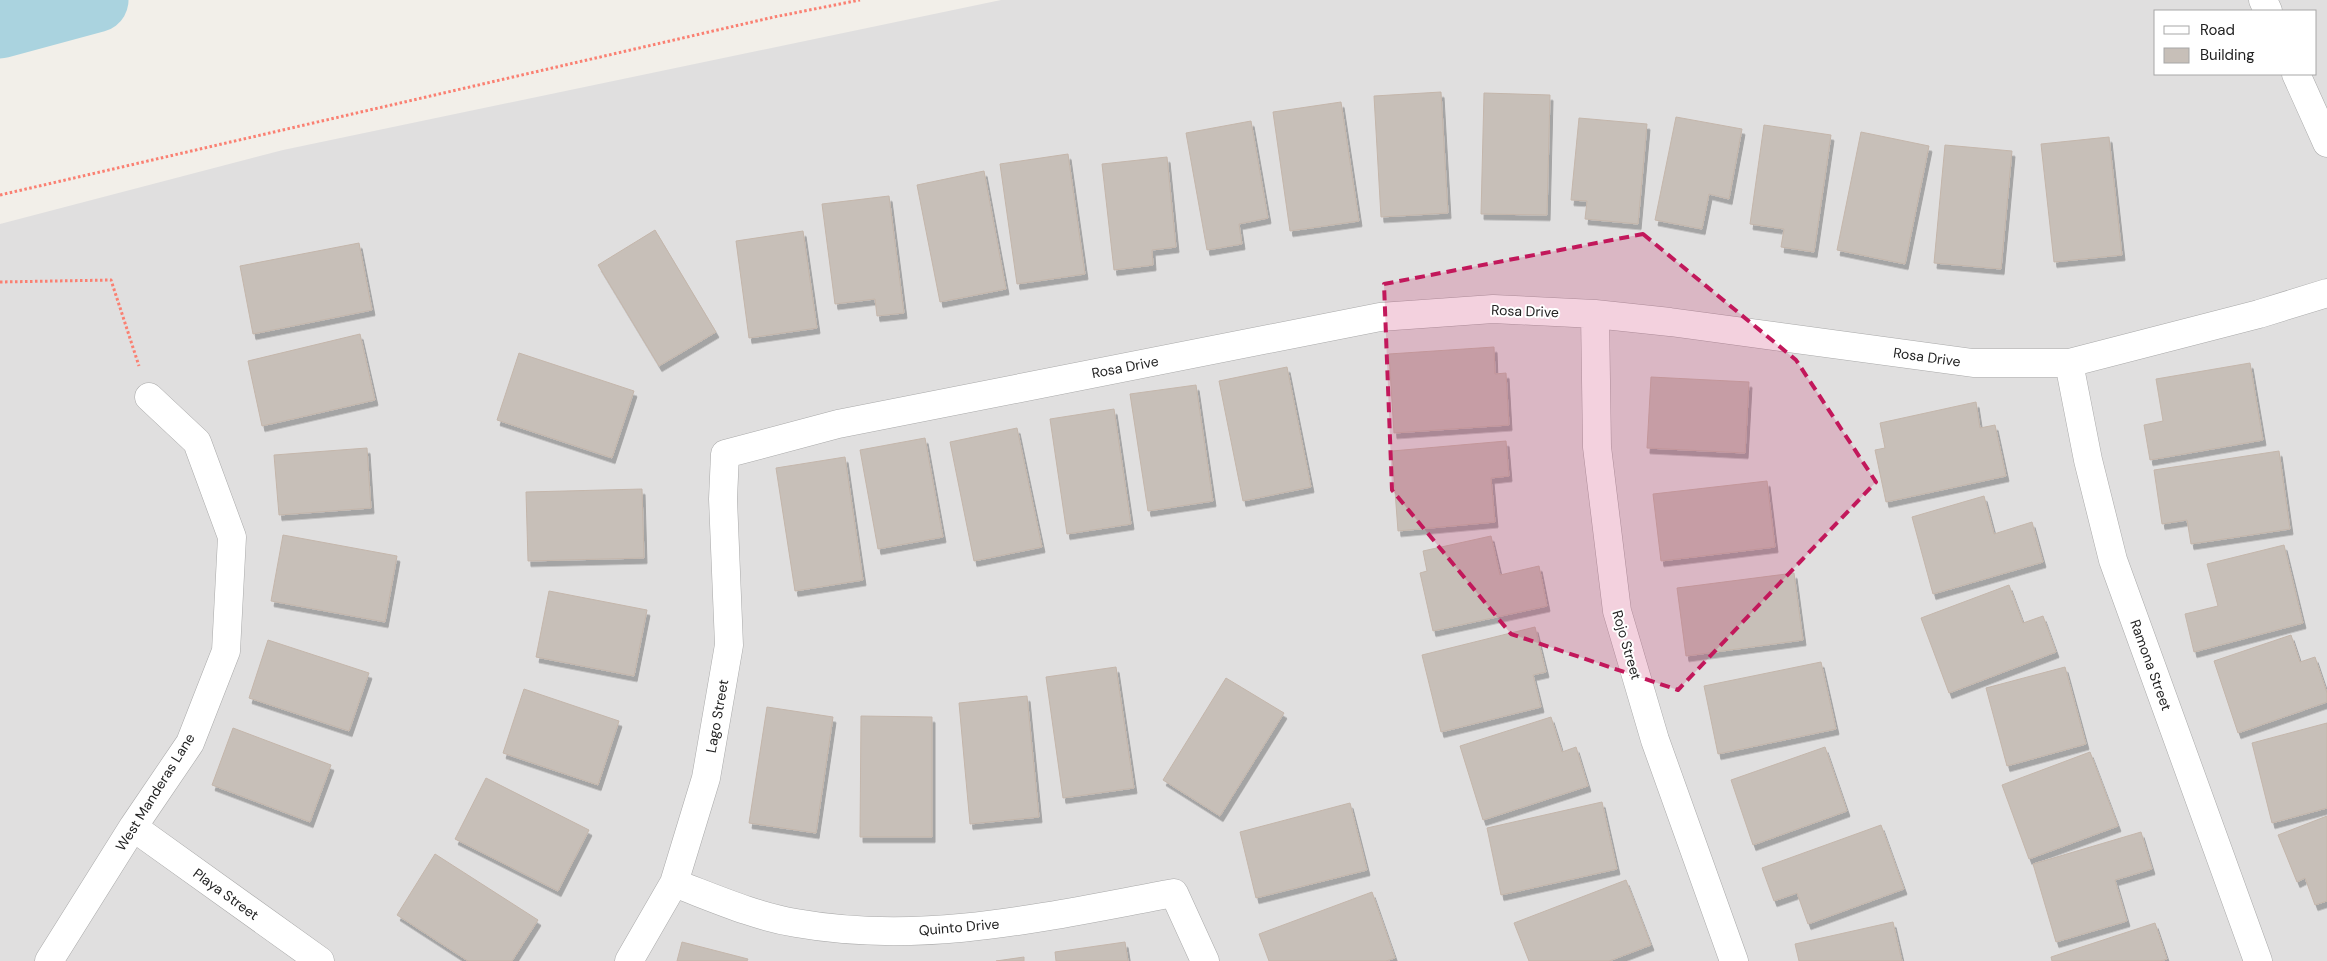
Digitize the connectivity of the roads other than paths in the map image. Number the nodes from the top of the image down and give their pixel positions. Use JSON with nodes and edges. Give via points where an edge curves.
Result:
{"nodes":[{"id":1,"x":2296,"y":75,"type":"edge"},
{"id":2,"x":2327,"y":143,"type":"edge"},
{"id":3,"x":2327,"y":293,"type":"edge"},
{"id":4,"x":1595,"y":314,"type":"junction"},
{"id":5,"x":2068,"y":363,"type":"junction"},
{"id":6,"x":149,"y":398,"type":"road end"},
{"id":7,"x":725,"y":454,"type":"joint"},
{"id":8,"x":133,"y":827,"type":"junction"},
{"id":9,"x":674,"y":883,"type":"junction"},
{"id":10,"x":49,"y":961,"type":"edge"},
{"id":11,"x":320,"y":961,"type":"edge"},
{"id":12,"x":629,"y":961,"type":"edge"},
{"id":13,"x":1206,"y":961,"type":"edge"},
{"id":14,"x":1734,"y":961,"type":"edge"},
{"id":15,"x":2258,"y":961,"type":"edge"}],
"edges":[{"from":1,"to":2,"type":"street"},
{"from":3,"to":5,"type":"street","name":"Rosa Drive","via":[[2259,314]]},
{"from":4,"to":5,"type":"street","name":"Rosa Drive","via":[[1973,363]]},
{"from":4,"to":7,"type":"street","name":"Rosa Drive","via":[[1493,309],[1380,317],[838,424]]},
{"from":4,"to":14,"type":"street","name":"Rojo Street","via":[[1597,447],[1617,611],[1655,740]]},
{"from":5,"to":15,"type":"street","name":"Ramona Street","via":[[2113,560]]},
{"from":6,"to":8,"type":"street","name":"West Manderas Lane","via":[[197,442],[232,537],[226,650],[190,742]]},
{"from":7,"to":9,"type":"street","name":"Lago Street","via":[[723,499],[729,645],[706,778]]},
{"from":8,"to":10,"type":"street","name":"West Manderas Lane"},
{"from":8,"to":11,"type":"street","name":"Playa Street"},
{"from":9,"to":12,"type":"street","name":"Lago Street"},
{"from":9,"to":13,"type":"street","name":"Quinto Drive","via":[[738,908],[795,923],[860,931],[922,932],[992,926],[1174,893]]}]}
